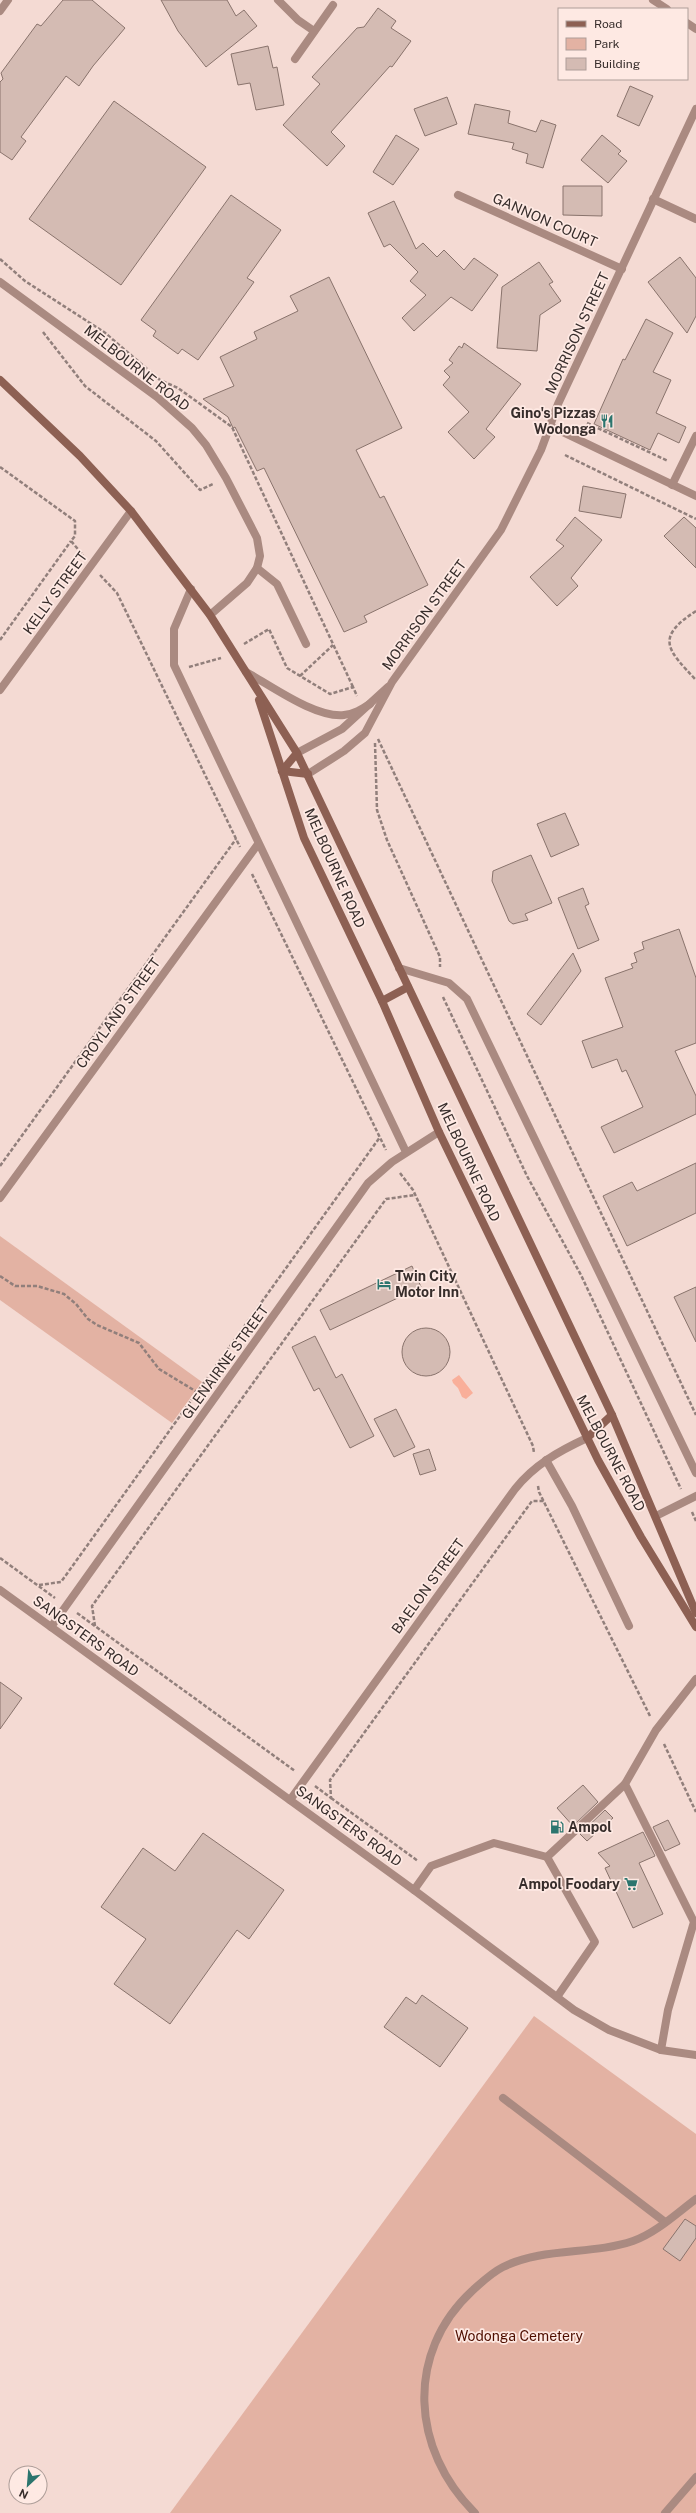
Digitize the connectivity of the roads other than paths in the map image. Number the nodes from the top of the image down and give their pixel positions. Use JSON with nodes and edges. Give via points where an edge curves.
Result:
{"nodes":[{"id":1,"x":8,"y":0,"type":"edge"},
{"id":2,"x":278,"y":0,"type":"edge"},
{"id":3,"x":653,"y":0,"type":"edge"},
{"id":4,"x":333,"y":5,"type":"dead end"},
{"id":5,"x":665,"y":8,"type":"edge"},
{"id":6,"x":0,"y":11,"type":"edge"},
{"id":7,"x":314,"y":31,"type":"junction"},
{"id":8,"x":295,"y":59,"type":"dead end"},
{"id":9,"x":696,"y":110,"type":"edge"},
{"id":10,"x":458,"y":195,"type":"dead end"},
{"id":11,"x":653,"y":199,"type":"junction"},
{"id":12,"x":696,"y":219,"type":"edge"},
{"id":13,"x":622,"y":268,"type":"junction"},
{"id":14,"x":0,"y":282,"type":"edge"},
{"id":15,"x":0,"y":380,"type":"edge"},
{"id":16,"x":550,"y":426,"type":"junction"},
{"id":17,"x":696,"y":436,"type":"edge"},
{"id":18,"x":672,"y":485,"type":"junction"},
{"id":19,"x":696,"y":496,"type":"edge"},
{"id":20,"x":131,"y":511,"type":"junction"},
{"id":21,"x":257,"y":568,"type":"junction"},
{"id":22,"x":191,"y":589,"type":"junction"},
{"id":23,"x":210,"y":615,"type":"junction"},
{"id":24,"x":306,"y":644,"type":"dead end"},
{"id":25,"x":246,"y":672,"type":"junction"},
{"id":26,"x":392,"y":682,"type":"junction"},
{"id":27,"x":0,"y":690,"type":"edge"},
{"id":28,"x":257,"y":692,"type":"junction"},
{"id":29,"x":370,"y":704,"type":"junction"},
{"id":30,"x":297,"y":753,"type":"junction"},
{"id":31,"x":282,"y":771,"type":"junction"},
{"id":32,"x":308,"y":774,"type":"junction"},
{"id":33,"x":258,"y":844,"type":"junction"},
{"id":34,"x":399,"y":968,"type":"junction"},
{"id":35,"x":408,"y":987,"type":"junction"},
{"id":36,"x":382,"y":1001,"type":"junction"},
{"id":37,"x":439,"y":1132,"type":"junction"},
{"id":38,"x":406,"y":1152,"type":"junction"},
{"id":39,"x":0,"y":1198,"type":"edge"},
{"id":40,"x":612,"y":1415,"type":"junction"},
{"id":41,"x":587,"y":1438,"type":"junction"},
{"id":42,"x":546,"y":1460,"type":"junction"},
{"id":43,"x":696,"y":1473,"type":"edge"},
{"id":44,"x":696,"y":1496,"type":"edge"},
{"id":45,"x":656,"y":1516,"type":"junction"},
{"id":46,"x":0,"y":1590,"type":"edge"},
{"id":47,"x":696,"y":1613,"type":"edge"},
{"id":48,"x":628,"y":1626,"type":"dead end"},
{"id":49,"x":51,"y":1627,"type":"junction"},
{"id":50,"x":696,"y":1627,"type":"edge"},
{"id":51,"x":696,"y":1680,"type":"edge"},
{"id":52,"x":625,"y":1784,"type":"junction"},
{"id":53,"x":290,"y":1800,"type":"junction"},
{"id":54,"x":547,"y":1857,"type":"junction"},
{"id":55,"x":414,"y":1890,"type":"junction"},
{"id":56,"x":695,"y":1922,"type":"edge"},
{"id":57,"x":557,"y":1997,"type":"junction"},
{"id":58,"x":661,"y":2050,"type":"junction"},
{"id":59,"x":696,"y":2055,"type":"edge"},
{"id":60,"x":503,"y":2098,"type":"dead end"},
{"id":61,"x":696,"y":2199,"type":"edge"},
{"id":62,"x":665,"y":2222,"type":"junction"},
{"id":63,"x":696,"y":2477,"type":"edge"},
{"id":64,"x":475,"y":2513,"type":"edge"},
{"id":65,"x":666,"y":2513,"type":"edge"}],
"edges":[{"from":1,"to":6,"type":"street"},
{"from":2,"to":7,"type":"street","via":[[298,20]]},
{"from":3,"to":5,"type":"street"},
{"from":4,"to":7,"type":"street"},
{"from":7,"to":8,"type":"street"},
{"from":9,"to":11,"type":"street","name":"MORRISON STREET"},
{"from":10,"to":13,"type":"street","name":"GANNON COURT"},
{"from":11,"to":12,"type":"street"},
{"from":11,"to":13,"type":"street","name":"MORRISON STREET"},
{"from":13,"to":16,"type":"street","name":"MORRISON STREET"},
{"from":14,"to":21,"type":"street","name":"MELBOURNE ROAD","via":[[170,408],[200,438],[226,478],[257,538],[260,556]]},
{"from":15,"to":20,"type":"main road","name":"MELBOURNE ROAD","via":[[80,456]]},
{"from":16,"to":18,"type":"street"},
{"from":16,"to":26,"type":"street","name":"MORRISON STREET","via":[[541,450],[501,530]]},
{"from":17,"to":18,"type":"street"},
{"from":18,"to":19,"type":"street"},
{"from":20,"to":22,"type":"main road","name":"MELBOURNE ROAD"},
{"from":20,"to":27,"type":"street","name":"KELLY STREET"},
{"from":21,"to":23,"type":"street","via":[[240,590]]},
{"from":21,"to":24,"type":"street","via":[[277,584]]},
{"from":22,"to":23,"type":"main road","name":"MELBOURNE ROAD"},
{"from":22,"to":33,"type":"street","via":[[174,629],[174,665]]},
{"from":23,"to":25,"type":"main road","name":"MELBOURNE ROAD"},
{"from":25,"to":28,"type":"main road","name":"MELBOURNE ROAD"},
{"from":25,"to":29,"type":"street","name":"MORRISON STREET","via":[[307,706],[330,714],[352,714]]},
{"from":26,"to":29,"type":"street","name":"MORRISON STREET"},
{"from":26,"to":32,"type":"street","name":"MORRISON STREET","via":[[371,725],[362,737]]},
{"from":28,"to":30,"type":"main road","name":"MELBOURNE ROAD"},
{"from":28,"to":31,"type":"main road","name":"MELBOURNE ROAD"},
{"from":29,"to":30,"type":"street","name":"MORRISON STREET","via":[[338,732]]},
{"from":30,"to":31,"type":"main road"},
{"from":30,"to":32,"type":"main road","name":"MELBOURNE ROAD"},
{"from":31,"to":32,"type":"main road"},
{"from":31,"to":36,"type":"main road","name":"MELBOURNE ROAD","via":[[297,820],[313,857]]},
{"from":32,"to":34,"type":"main road","name":"MELBOURNE ROAD"},
{"from":33,"to":38,"type":"street"},
{"from":33,"to":39,"type":"street","name":"CROYLAND STREET"},
{"from":34,"to":35,"type":"main road","name":"MELBOURNE ROAD"},
{"from":34,"to":43,"type":"street","via":[[449,983],[467,999]]},
{"from":35,"to":36,"type":"main road"},
{"from":35,"to":40,"type":"main road","name":"MELBOURNE ROAD"},
{"from":36,"to":37,"type":"main road","name":"MELBOURNE ROAD"},
{"from":37,"to":38,"type":"street","name":"GLENAIRNE STREET"},
{"from":37,"to":41,"type":"main road","name":"MELBOURNE ROAD"},
{"from":38,"to":49,"type":"street","name":"GLENAIRNE STREET","via":[[368,1184]]},
{"from":40,"to":41,"type":"main road","name":"BAELON STREET"},
{"from":40,"to":45,"type":"main road","name":"MELBOURNE ROAD"},
{"from":41,"to":42,"type":"street","name":"BAELON STREET"},
{"from":41,"to":50,"type":"main road","name":"MELBOURNE ROAD","via":[[637,1531]]},
{"from":42,"to":48,"type":"street","via":[[568,1499]]},
{"from":42,"to":53,"type":"street","name":"BAELON STREET","via":[[536,1467],[503,1504]]},
{"from":44,"to":45,"type":"street"},
{"from":45,"to":47,"type":"main road","name":"MELBOURNE ROAD"},
{"from":46,"to":49,"type":"street","name":"SANGSTERS ROAD"},
{"from":49,"to":53,"type":"street","name":"SANGSTERS ROAD"},
{"from":51,"to":52,"type":"street","via":[[656,1730]]},
{"from":52,"to":54,"type":"street"},
{"from":52,"to":56,"type":"street"},
{"from":53,"to":55,"type":"street","name":"SANGSTERS ROAD"},
{"from":54,"to":55,"type":"street","via":[[494,1843],[431,1866]]},
{"from":54,"to":57,"type":"street","via":[[595,1942]]},
{"from":55,"to":57,"type":"street","name":"SANGSTERS ROAD"},
{"from":56,"to":58,"type":"street","via":[[668,2010]]},
{"from":57,"to":58,"type":"street","name":"SANGSTERS ROAD","via":[[609,2030]]},
{"from":58,"to":59,"type":"street","name":"SANGSTERS ROAD"},
{"from":60,"to":62,"type":"street"},
{"from":61,"to":62,"type":"street"},
{"from":62,"to":64,"type":"street","via":[[643,2237],[628,2243],[542,2256],[505,2266],[494,2272],[461,2301],[444,2322],[426,2374],[423,2403],[428,2436],[449,2482]]},
{"from":63,"to":65,"type":"street"}]}
